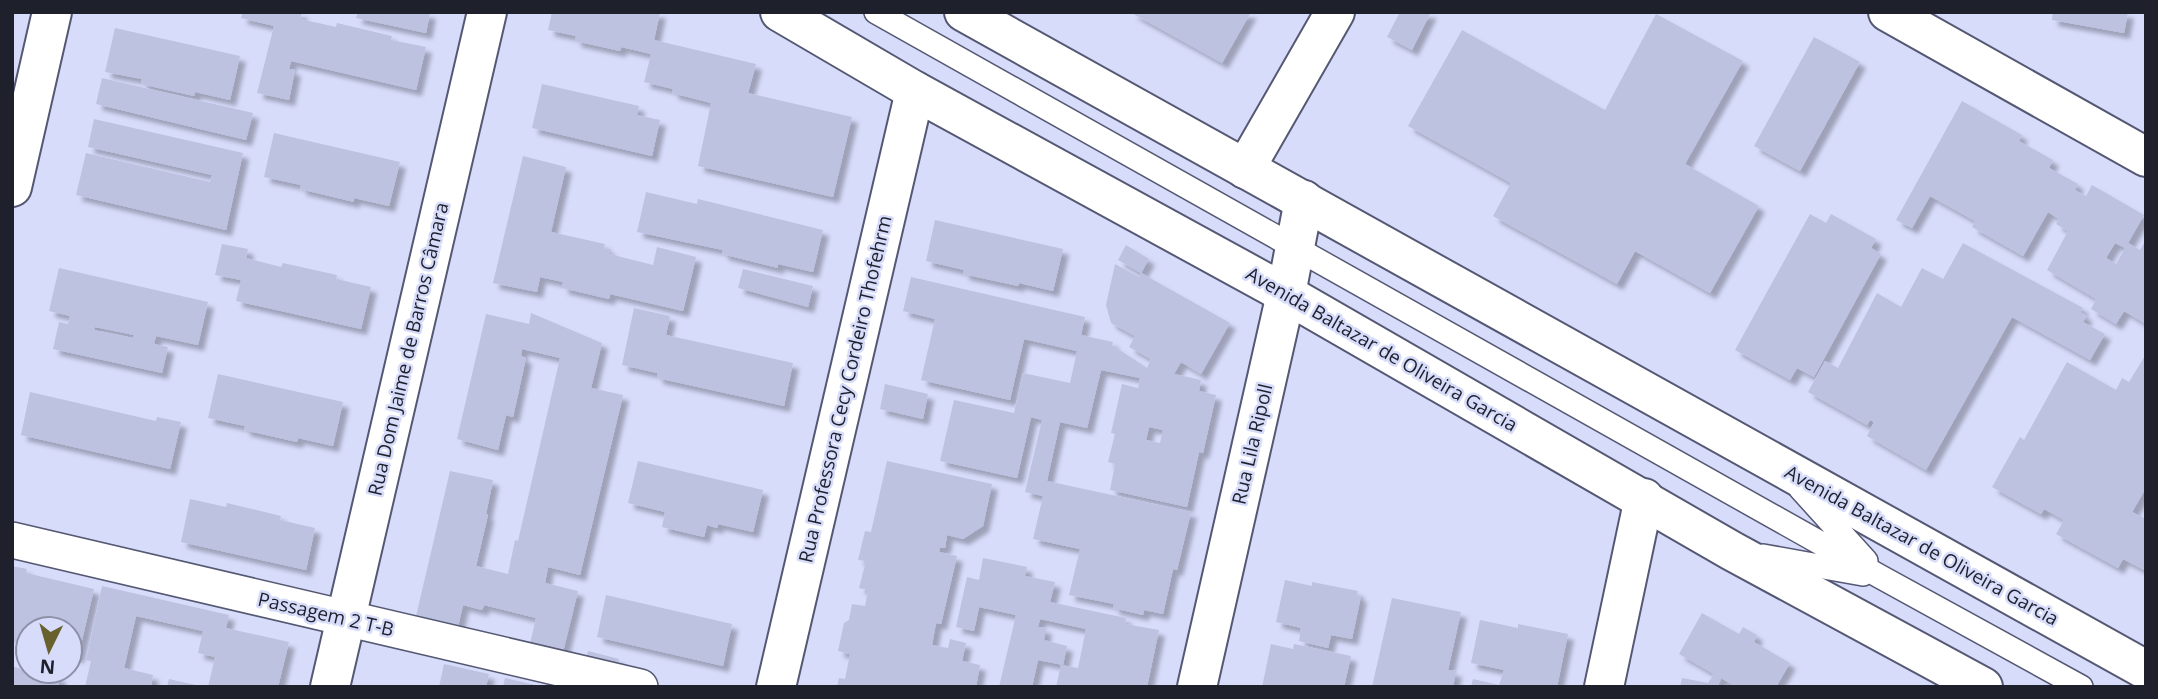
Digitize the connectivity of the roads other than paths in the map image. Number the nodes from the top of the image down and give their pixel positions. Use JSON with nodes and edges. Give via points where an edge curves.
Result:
{"nodes":[{"id":1,"x":52,"y":12,"type":"edge"},
{"id":2,"x":486,"y":12,"type":"edge"},
{"id":3,"x":780,"y":12,"type":"edge"},
{"id":4,"x":876,"y":12,"type":"edge"},
{"id":5,"x":964,"y":12,"type":"edge"},
{"id":6,"x":1335,"y":12,"type":"edge"},
{"id":7,"x":1890,"y":13,"type":"edge"},
{"id":8,"x":915,"y":92,"type":"junction"},
{"id":9,"x":2146,"y":157,"type":"edge"},
{"id":10,"x":1245,"y":169,"type":"junction"},
{"id":11,"x":12,"y":187,"type":"edge"},
{"id":12,"x":1304,"y":200,"type":"junction"},
{"id":13,"x":1295,"y":247,"type":"junction"},
{"id":14,"x":1286,"y":294,"type":"junction"},
{"id":15,"x":1781,"y":467,"type":"junction"},
{"id":16,"x":1644,"y":498,"type":"junction"},
{"id":17,"x":12,"y":540,"type":"edge"},
{"id":18,"x":1732,"y":551,"type":"junction"},
{"id":19,"x":1879,"y":576,"type":"junction"},
{"id":20,"x":345,"y":618,"type":"junction"},
{"id":21,"x":2146,"y":670,"type":"edge"},
{"id":22,"x":1971,"y":684,"type":"edge"},
{"id":23,"x":330,"y":687,"type":"edge"},
{"id":24,"x":640,"y":687,"type":"edge"},
{"id":25,"x":776,"y":687,"type":"edge"},
{"id":26,"x":1197,"y":687,"type":"edge"},
{"id":27,"x":1604,"y":687,"type":"edge"},
{"id":28,"x":2081,"y":687,"type":"edge"}],
"edges":[{"from":1,"to":11,"type":"main road"},
{"from":2,"to":20,"type":"main road","name":"Rua Dom Jaime de Barros Câmara"},
{"from":3,"to":8,"type":"main road","name":"Avenida Baltazar de Oliveira Garcia"},
{"from":4,"to":13,"type":"lane"},
{"from":5,"to":10,"type":"main road","name":"Avenida Baltazar de Oliveira Garcia"},
{"from":6,"to":10,"type":"main road"},
{"from":7,"to":9,"type":"main road"},
{"from":8,"to":14,"type":"main road","name":"Avenida Baltazar de Oliveira Garcia"},
{"from":8,"to":25,"type":"main road","name":"Rua Professora Cecy Cordeiro Thofehrm"},
{"from":10,"to":12,"type":"main road","name":"Avenida Baltazar de Oliveira Garcia"},
{"from":12,"to":13,"type":"main road","name":"Rua Lila Ripoll"},
{"from":12,"to":15,"type":"main road","name":"Avenida Baltazar de Oliveira Garcia"},
{"from":13,"to":14,"type":"main road","name":"Rua Lila Ripoll"},
{"from":13,"to":19,"type":"lane"},
{"from":14,"to":16,"type":"main road","name":"Avenida Baltazar de Oliveira Garcia"},
{"from":14,"to":26,"type":"main road","name":"Rua Lila Ripoll"},
{"from":15,"to":19,"type":"lane"},
{"from":15,"to":21,"type":"main road","name":"Avenida Baltazar de Oliveira Garcia"},
{"from":16,"to":18,"type":"main road","name":"Avenida Baltazar de Oliveira Garcia"},
{"from":16,"to":27,"type":"main road"},
{"from":17,"to":20,"type":"street","name":"Passagem 2 T-B"},
{"from":18,"to":19,"type":"lane"},
{"from":18,"to":22,"type":"main road","name":"Avenida Baltazar de Oliveira Garcia"},
{"from":19,"to":28,"type":"lane"},
{"from":20,"to":23,"type":"main road","name":"Rua Dom Jaime de Barros Câmara"},
{"from":20,"to":24,"type":"street","name":"Passagem 2 T-B"}]}
